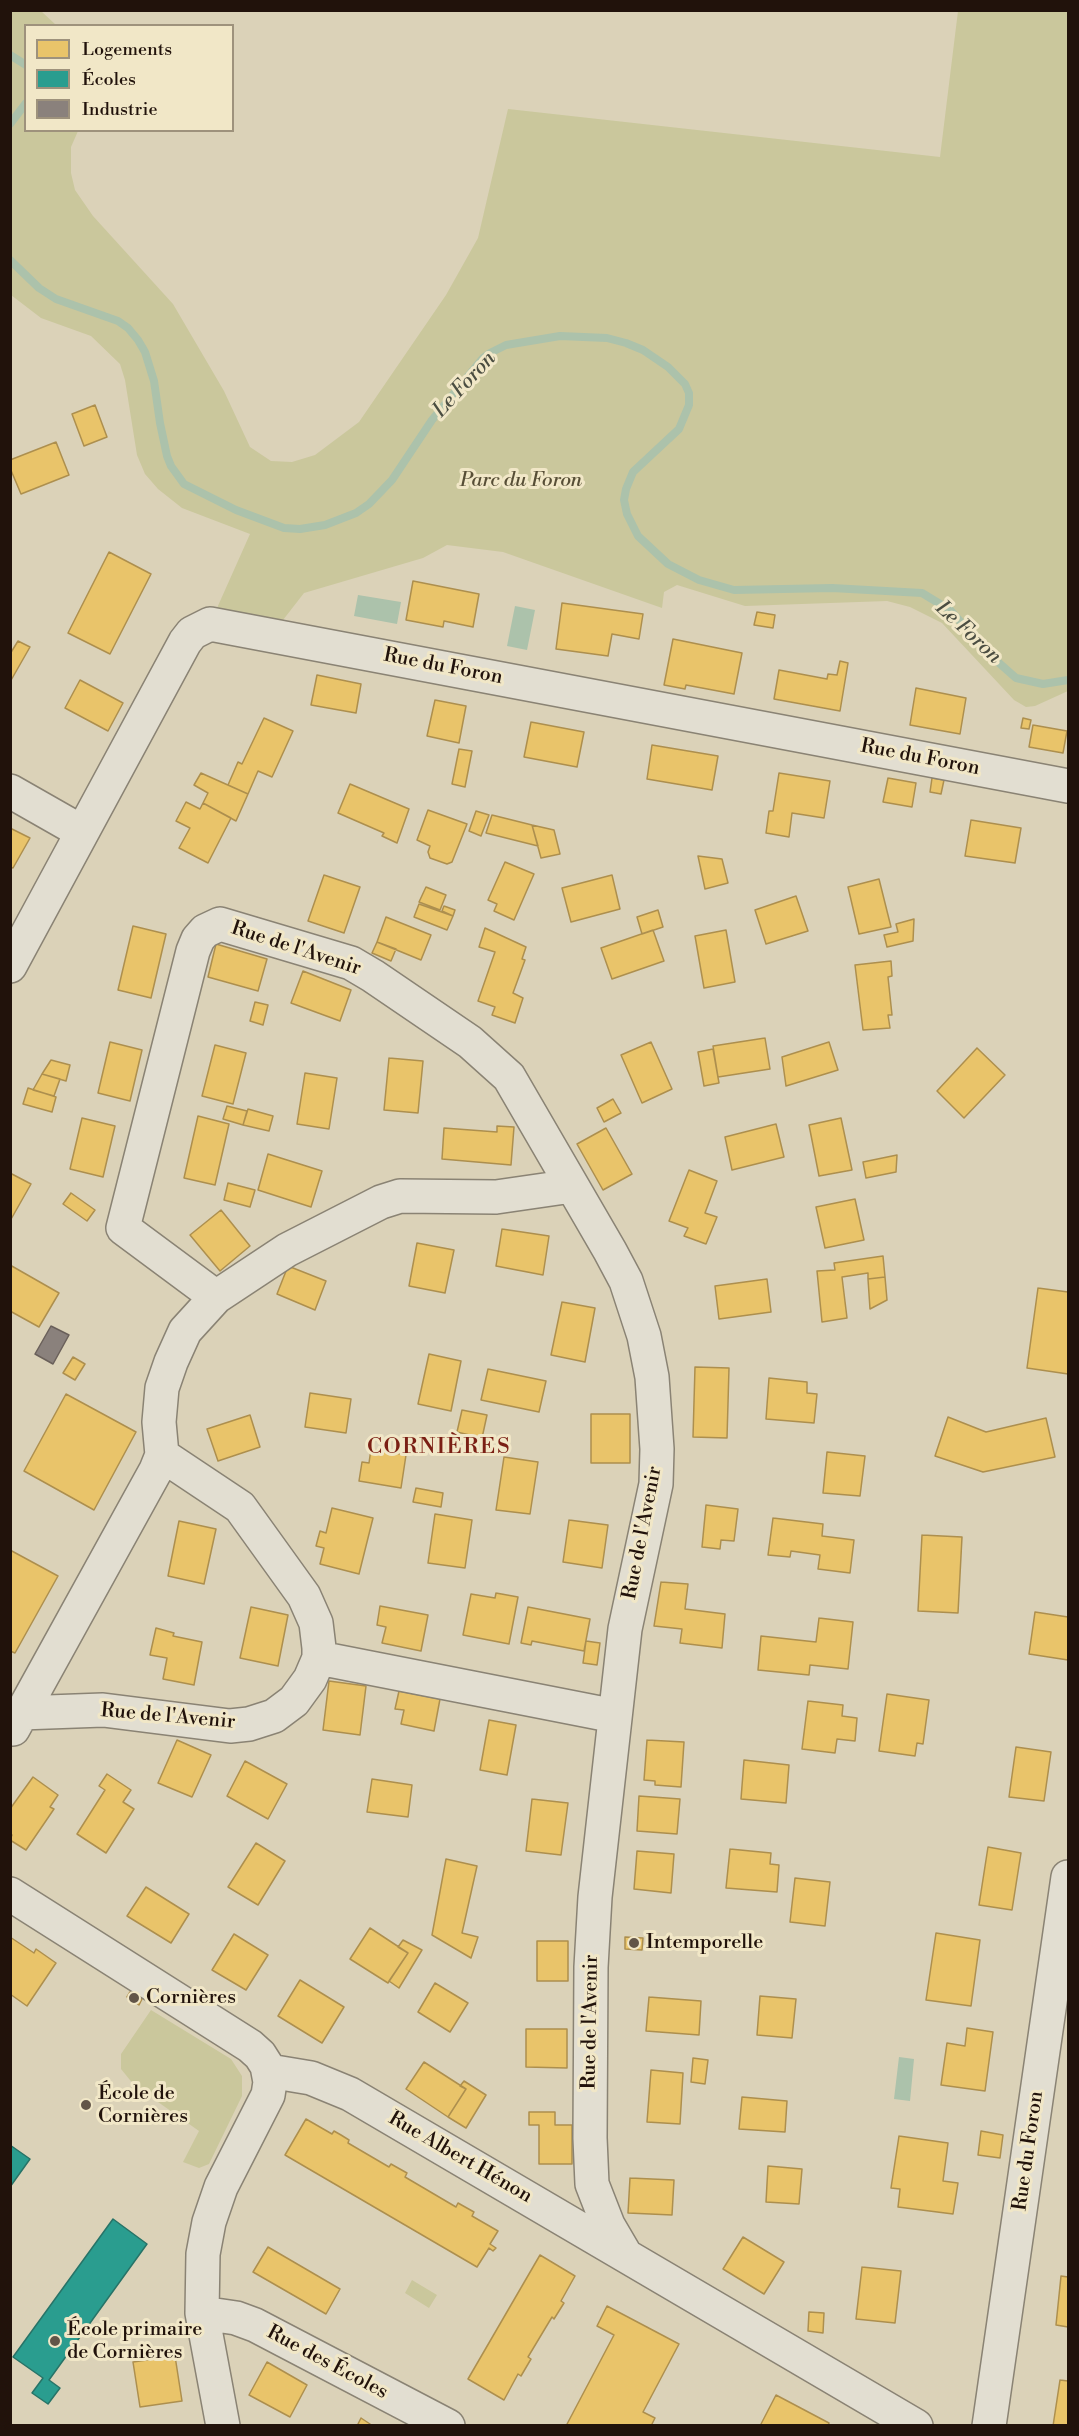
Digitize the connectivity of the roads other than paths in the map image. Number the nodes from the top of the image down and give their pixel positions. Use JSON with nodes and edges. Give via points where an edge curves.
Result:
{"nodes":[{"id":1,"x":1068,"y":786,"type":"edge"},
{"id":2,"x":10,"y":791,"type":"edge"},
{"id":3,"x":82,"y":831,"type":"junction"},
{"id":4,"x":10,"y":966,"type":"edge"},
{"id":5,"x":572,"y":1186,"type":"junction"},
{"id":6,"x":216,"y":1297,"type":"junction"},
{"id":7,"x":162,"y":1455,"type":"junction"},
{"id":8,"x":319,"y":1658,"type":"junction"},
{"id":9,"x":615,"y":1716,"type":"junction"},
{"id":10,"x":16,"y":1723,"type":"edge"},
{"id":11,"x":1068,"y":1877,"type":"edge"},
{"id":12,"x":10,"y":1894,"type":"edge"},
{"id":13,"x":268,"y":2071,"type":"junction"},
{"id":14,"x":592,"y":2184,"type":"junction"},
{"id":15,"x":554,"y":2212,"type":"junction"},
{"id":16,"x":625,"y":2254,"type":"junction"},
{"id":17,"x":202,"y":2313,"type":"junction"},
{"id":18,"x":223,"y":2426,"type":"edge"},
{"id":19,"x":448,"y":2426,"type":"edge"},
{"id":20,"x":916,"y":2426,"type":"edge"},
{"id":21,"x":989,"y":2426,"type":"edge"}],
"edges":[{"from":1,"to":3,"type":"street","name":"Rue du Foron","via":[[210,624],[192,633],[185,642]]},
{"from":2,"to":3,"type":"street"},
{"from":3,"to":4,"type":"street","name":"Rue du Foron"},
{"from":5,"to":6,"type":"street","via":[[496,1197],[400,1196],[287,1250]]},
{"from":5,"to":6,"type":"street","name":"Rue de l'Avenir","via":[[509,1077],[470,1042],[351,963],[220,924],[212,926],[198,939],[193,951],[123,1228]]},
{"from":5,"to":9,"type":"street","name":"Rue de l'Avenir","via":[[626,1281],[652,1377],[656,1484],[628,1608]]},
{"from":6,"to":7,"type":"street","via":[[185,1332],[162,1388]]},
{"from":7,"to":8,"type":"street","via":[[240,1507],[304,1596],[316,1623]]},
{"from":7,"to":10,"type":"street","name":"Rue de l'Avenir"},
{"from":8,"to":9,"type":"street"},
{"from":8,"to":10,"type":"street","name":"Rue de l'Avenir","via":[[294,1701],[274,1716],[249,1724],[210,1725],[102,1710]]},
{"from":9,"to":14,"type":"street","name":"Rue de l'Avenir","via":[[593,1932]]},
{"from":11,"to":21,"type":"street","name":"Rue du Foron"},
{"from":12,"to":13,"type":"street","via":[[250,2046],[261,2055]]},
{"from":13,"to":15,"type":"street","name":"Rue Albert Hénon","via":[[305,2076],[350,2094]]},
{"from":13,"to":17,"type":"street","via":[[268,2095],[227,2175],[209,2222],[202,2266]]},
{"from":14,"to":15,"type":"street","via":[[582,2198]]},
{"from":14,"to":16,"type":"street","name":"Rue de l'Avenir","via":[[608,2225]]},
{"from":15,"to":16,"type":"street","name":"Rue Albert Hénon"},
{"from":16,"to":20,"type":"street","name":"Rue Albert Hénon"},
{"from":17,"to":18,"type":"street"},
{"from":17,"to":19,"type":"street","name":"Rue des Écoles","via":[[255,2325]]}]}
